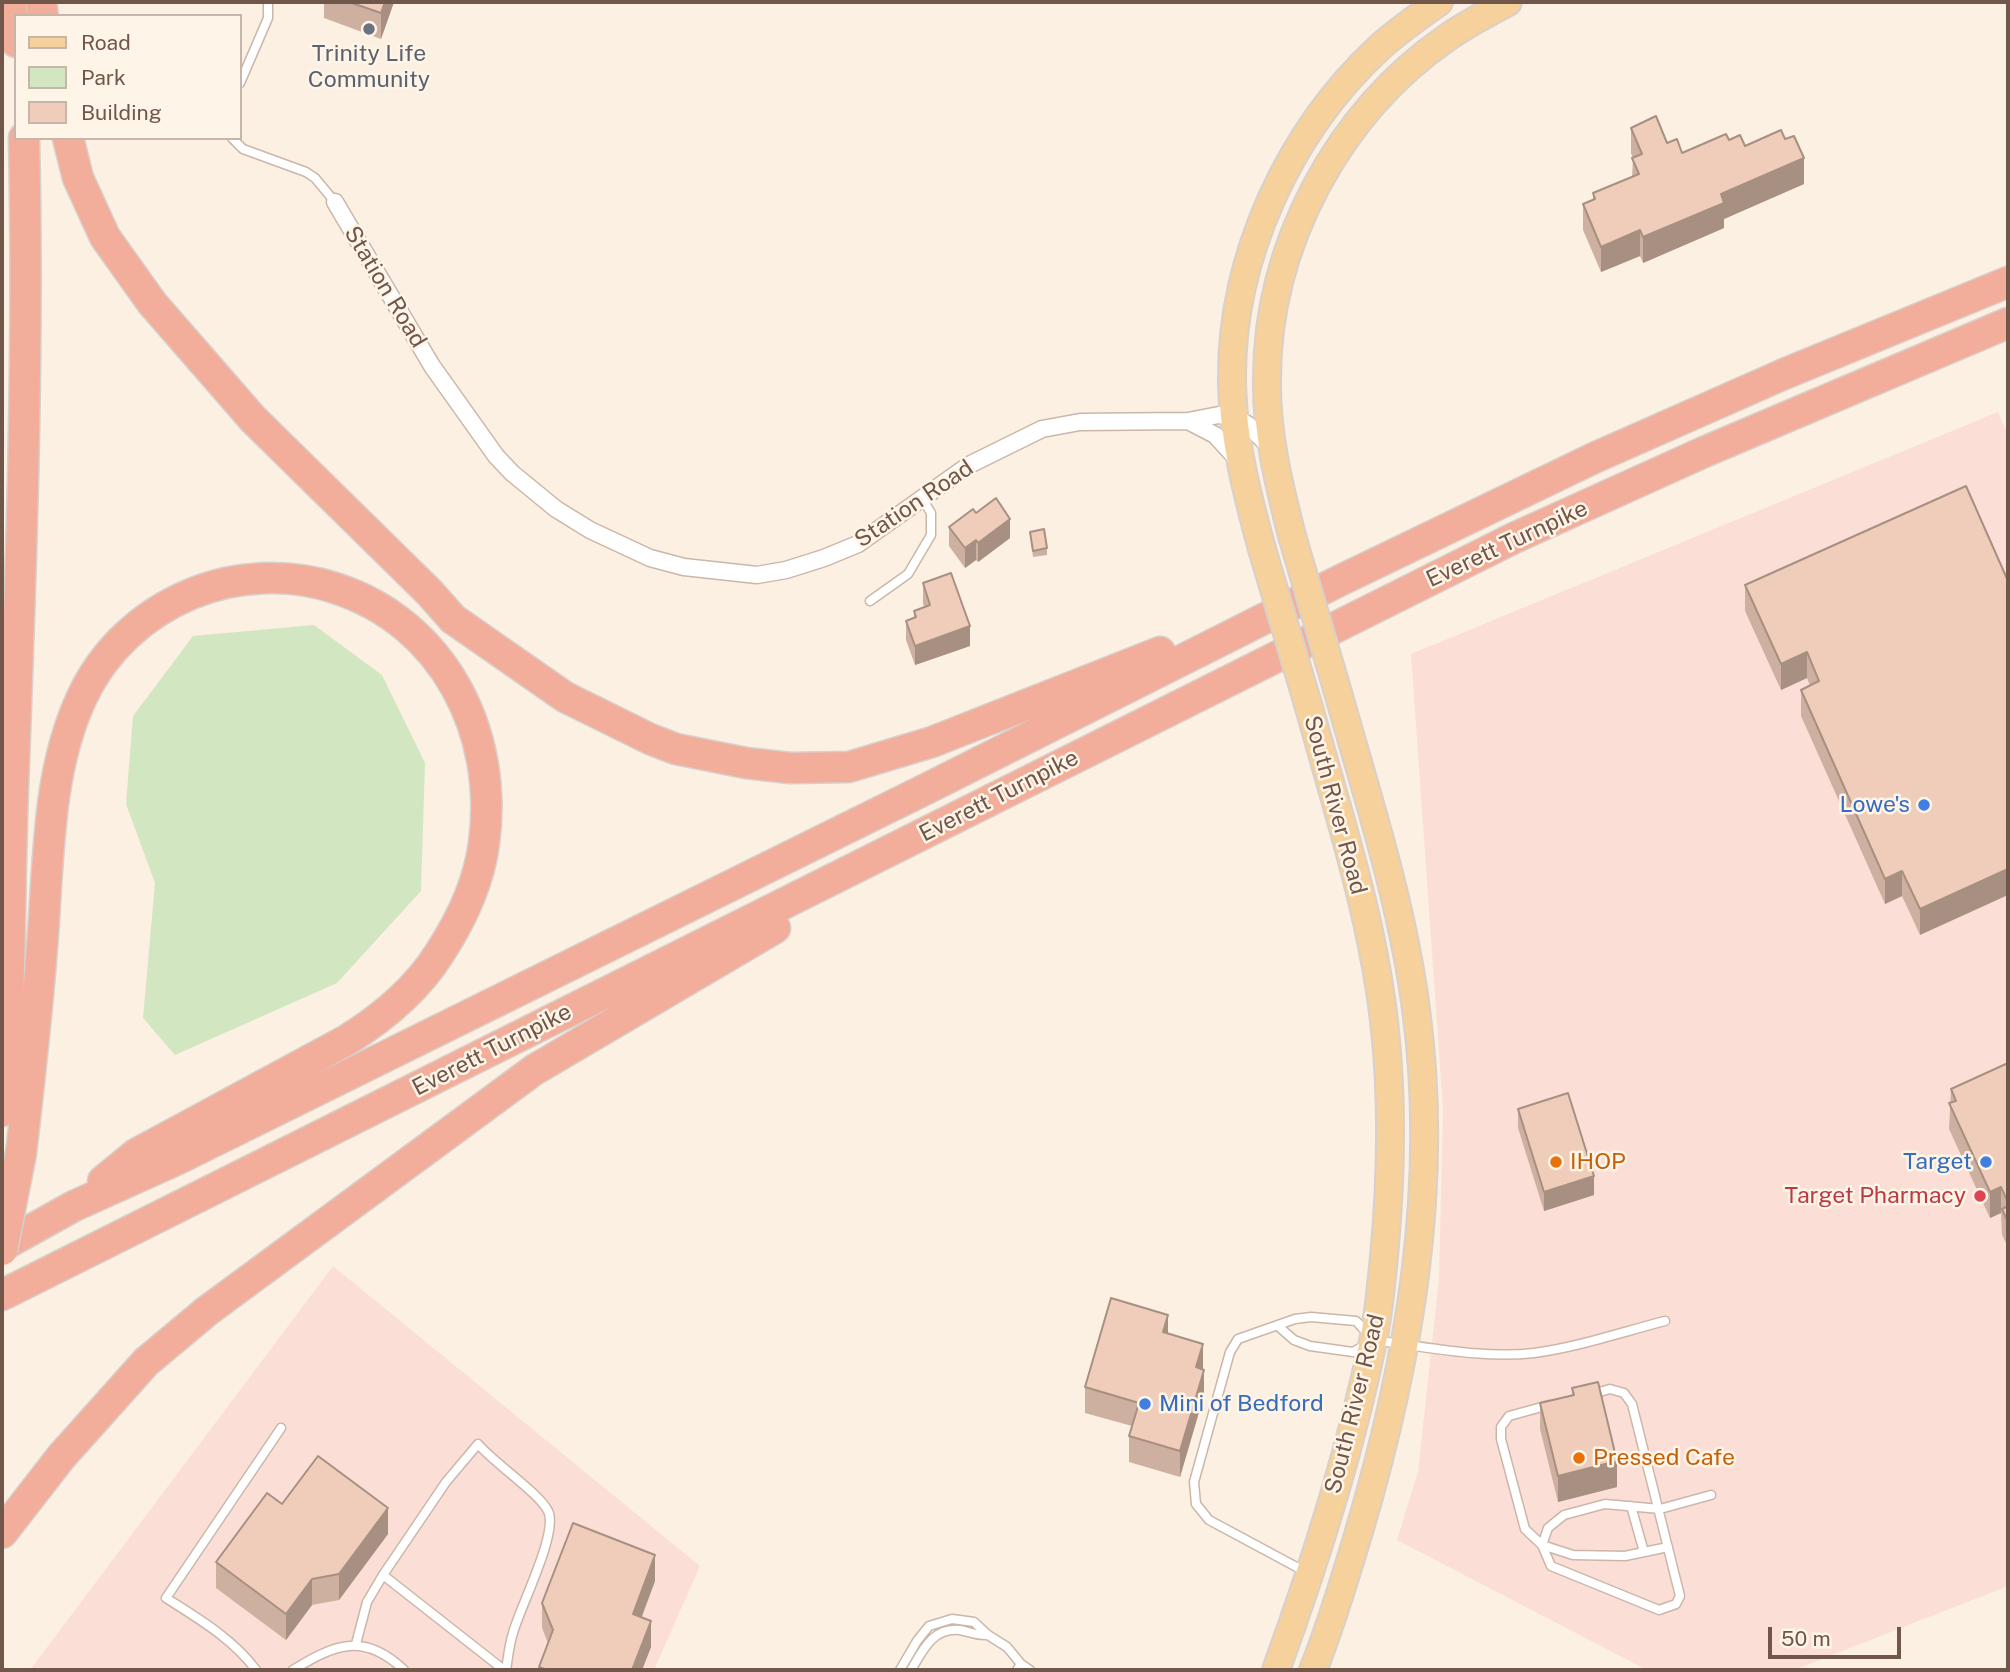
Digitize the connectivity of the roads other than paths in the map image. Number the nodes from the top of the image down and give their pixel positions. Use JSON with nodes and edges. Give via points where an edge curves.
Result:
{"nodes":[{"id":1,"x":10,"y":2,"type":"edge"},
{"id":2,"x":268,"y":2,"type":"edge"},
{"id":3,"x":1439,"y":2,"type":"edge"},
{"id":4,"x":1508,"y":2,"type":"edge"},
{"id":5,"x":14,"y":29,"type":"edge"},
{"id":6,"x":242,"y":78,"type":"edge"},
{"id":7,"x":24,"y":140,"type":"edge"},
{"id":8,"x":68,"y":140,"type":"edge"},
{"id":9,"x":233,"y":140,"type":"edge"},
{"id":10,"x":335,"y":202,"type":"joint"},
{"id":11,"x":2008,"y":282,"type":"edge"},
{"id":12,"x":2008,"y":323,"type":"edge"},
{"id":13,"x":1234,"y":417,"type":"junction"},
{"id":14,"x":1188,"y":421,"type":"junction"},
{"id":15,"x":1272,"y":449,"type":"junction"},
{"id":16,"x":1240,"y":463,"type":"junction"},
{"id":17,"x":922,"y":498,"type":"junction"},
{"id":18,"x":1339,"y":581,"type":"junction"},
{"id":19,"x":870,"y":601,"type":"dead end"},
{"id":20,"x":1047,"y":772,"type":"junction"},
{"id":21,"x":2,"y":1111,"type":"edge"},
{"id":22,"x":74,"y":1206,"type":"junction"},
{"id":23,"x":2,"y":1248,"type":"edge"},
{"id":24,"x":2,"y":1295,"type":"edge"},
{"id":25,"x":1665,"y":1321,"type":"dead end"},
{"id":26,"x":1278,"y":1326,"type":"junction"},
{"id":27,"x":1374,"y":1340,"type":"junction"},
{"id":28,"x":1406,"y":1344,"type":"junction"},
{"id":29,"x":1585,"y":1396,"type":"edge"},
{"id":30,"x":1559,"y":1402,"type":"edge"},
{"id":31,"x":281,"y":1428,"type":"dead end"},
{"id":32,"x":1711,"y":1495,"type":"dead end"},
{"id":33,"x":1631,"y":1507,"type":"junction"},
{"id":34,"x":1660,"y":1509,"type":"junction"},
{"id":35,"x":2,"y":1533,"type":"edge"},
{"id":36,"x":1542,"y":1545,"type":"junction"},
{"id":37,"x":1668,"y":1548,"type":"junction"},
{"id":38,"x":1643,"y":1552,"type":"junction"},
{"id":39,"x":1310,"y":1574,"type":"junction"},
{"id":40,"x":383,"y":1575,"type":"junction"},
{"id":41,"x":988,"y":1635,"type":"junction"},
{"id":42,"x":356,"y":1644,"type":"junction"},
{"id":43,"x":1019,"y":1667,"type":"edge"},
{"id":44,"x":256,"y":1670,"type":"edge"},
{"id":45,"x":293,"y":1670,"type":"edge"},
{"id":46,"x":404,"y":1670,"type":"edge"},
{"id":47,"x":505,"y":1670,"type":"edge"},
{"id":48,"x":900,"y":1670,"type":"edge"},
{"id":49,"x":911,"y":1670,"type":"edge"},
{"id":50,"x":1030,"y":1670,"type":"edge"},
{"id":51,"x":1276,"y":1670,"type":"edge"},
{"id":52,"x":1313,"y":1670,"type":"edge"}],
"edges":[{"from":1,"to":5,"type":"highway"},
{"from":2,"to":6,"type":"lane","via":[[268,18]]},
{"from":3,"to":13,"type":"main road","name":"South River Road","via":[[1359,68],[1289,164],[1254,244],[1243,282],[1233,349]]},
{"from":4,"to":15,"type":"main road","via":[[1448,37],[1394,84],[1338,148],[1319,180],[1287,254],[1269,336]]},
{"from":7,"to":21,"type":"highway","via":[[23,516]]},
{"from":8,"to":18,"type":"highway","via":[[78,178],[105,237],[152,303],[253,419],[453,619],[565,697],[676,749],[790,768],[849,767],[932,742]]},
{"from":9,"to":10,"type":"lane","via":[[253,153],[306,172]]},
{"from":10,"to":17,"type":"street","name":"Station Road","via":[[432,366],[482,440],[556,509],[620,546],[684,567],[757,575],[786,570],[858,544]]},
{"from":11,"to":18,"type":"highway","name":"Everett Turnpike","via":[[1594,458]]},
{"from":12,"to":20,"type":"highway","name":"Everett Turnpike","via":[[1514,538]]},
{"from":13,"to":14,"type":"street","name":"Station Road"},
{"from":13,"to":15,"type":"street"},
{"from":13,"to":16,"type":"main road","name":"South River Road"},
{"from":14,"to":16,"type":"street","via":[[1215,435]]},
{"from":14,"to":17,"type":"street","name":"Station Road","via":[[1080,422],[1042,429],[969,465]]},
{"from":15,"to":28,"type":"main road","name":"South River Road","bridge":true,"via":[[1409,965],[1420,1049],[1424,1155]]},
{"from":16,"to":27,"type":"main road","name":"South River Road","bridge":true,"via":[[1363,910],[1385,1028],[1391,1105],[1390,1189]]},
{"from":17,"to":19,"type":"lane","via":[[931,513],[931,536],[908,574]]},
{"from":18,"to":22,"type":"highway","name":"Everett Turnpike","via":[[924,790]]},
{"from":20,"to":24,"type":"highway","name":"Everett Turnpike"},
{"from":20,"to":35,"type":"highway","via":[[534,1070],[175,1336],[61,1457]]},
{"from":22,"to":23,"type":"highway","name":"Everett Turnpike"},
{"from":22,"to":23,"type":"highway","bridge":true,"via":[[136,1154],[374,1022],[411,989],[438,956],[459,919],[484,844],[482,761],[472,721],[455,683],[430,649],[400,621],[364,600],[325,585],[284,579],[243,580],[203,589],[131,630],[103,661],[74,716],[54,797],[21,1153]]},
{"from":25,"to":28,"type":"lane","via":[[1532,1353]]},
{"from":26,"to":27,"type":"lane","via":[[1311,1317],[1356,1321]]},
{"from":26,"to":27,"type":"lane","via":[[1294,1340],[1341,1351],[1353,1352]]},
{"from":26,"to":39,"type":"lane","via":[[1238,1339],[1230,1352],[1194,1482],[1196,1504],[1209,1520]]},
{"from":27,"to":28,"type":"lane"},
{"from":27,"to":39,"type":"main road","name":"South River Road"},
{"from":28,"to":52,"type":"main road","name":"South River Road","via":[[1382,1455]]},
{"from":29,"to":34,"type":"lane","via":[[1610,1389],[1624,1393],[1632,1404]]},
{"from":30,"to":36,"type":"lane","via":[[1509,1416],[1501,1427],[1525,1529]]},
{"from":31,"to":44,"type":"lane","via":[[166,1598],[216,1630]]},
{"from":32,"to":34,"type":"lane"},
{"from":33,"to":34,"type":"lane"},
{"from":33,"to":36,"type":"lane","via":[[1605,1504],[1564,1515],[1548,1528]]},
{"from":33,"to":38,"type":"lane"},
{"from":34,"to":37,"type":"lane"},
{"from":36,"to":37,"type":"lane","via":[[1551,1566],[1659,1610],[1676,1604],[1679,1596]]},
{"from":36,"to":38,"type":"lane","via":[[1573,1555]]},
{"from":37,"to":38,"type":"lane"},
{"from":39,"to":51,"type":"main road","name":"South River Road"},
{"from":40,"to":42,"type":"lane","via":[[367,1602]]},
{"from":40,"to":47,"type":"lane"},
{"from":40,"to":47,"type":"lane","via":[[446,1482],[478,1444],[538,1499],[549,1512],[551,1528],[512,1636]]},
{"from":41,"to":43,"type":"lane","via":[[1007,1647]]},
{"from":41,"to":48,"type":"lane","via":[[974,1622],[952,1619],[929,1626]]},
{"from":41,"to":49,"type":"lane","via":[[950,1630],[934,1636]]},
{"from":42,"to":45,"type":"lane","via":[[312,1658]]},
{"from":42,"to":46,"type":"lane","via":[[375,1649]]},
{"from":43,"to":50,"type":"lane"}]}
